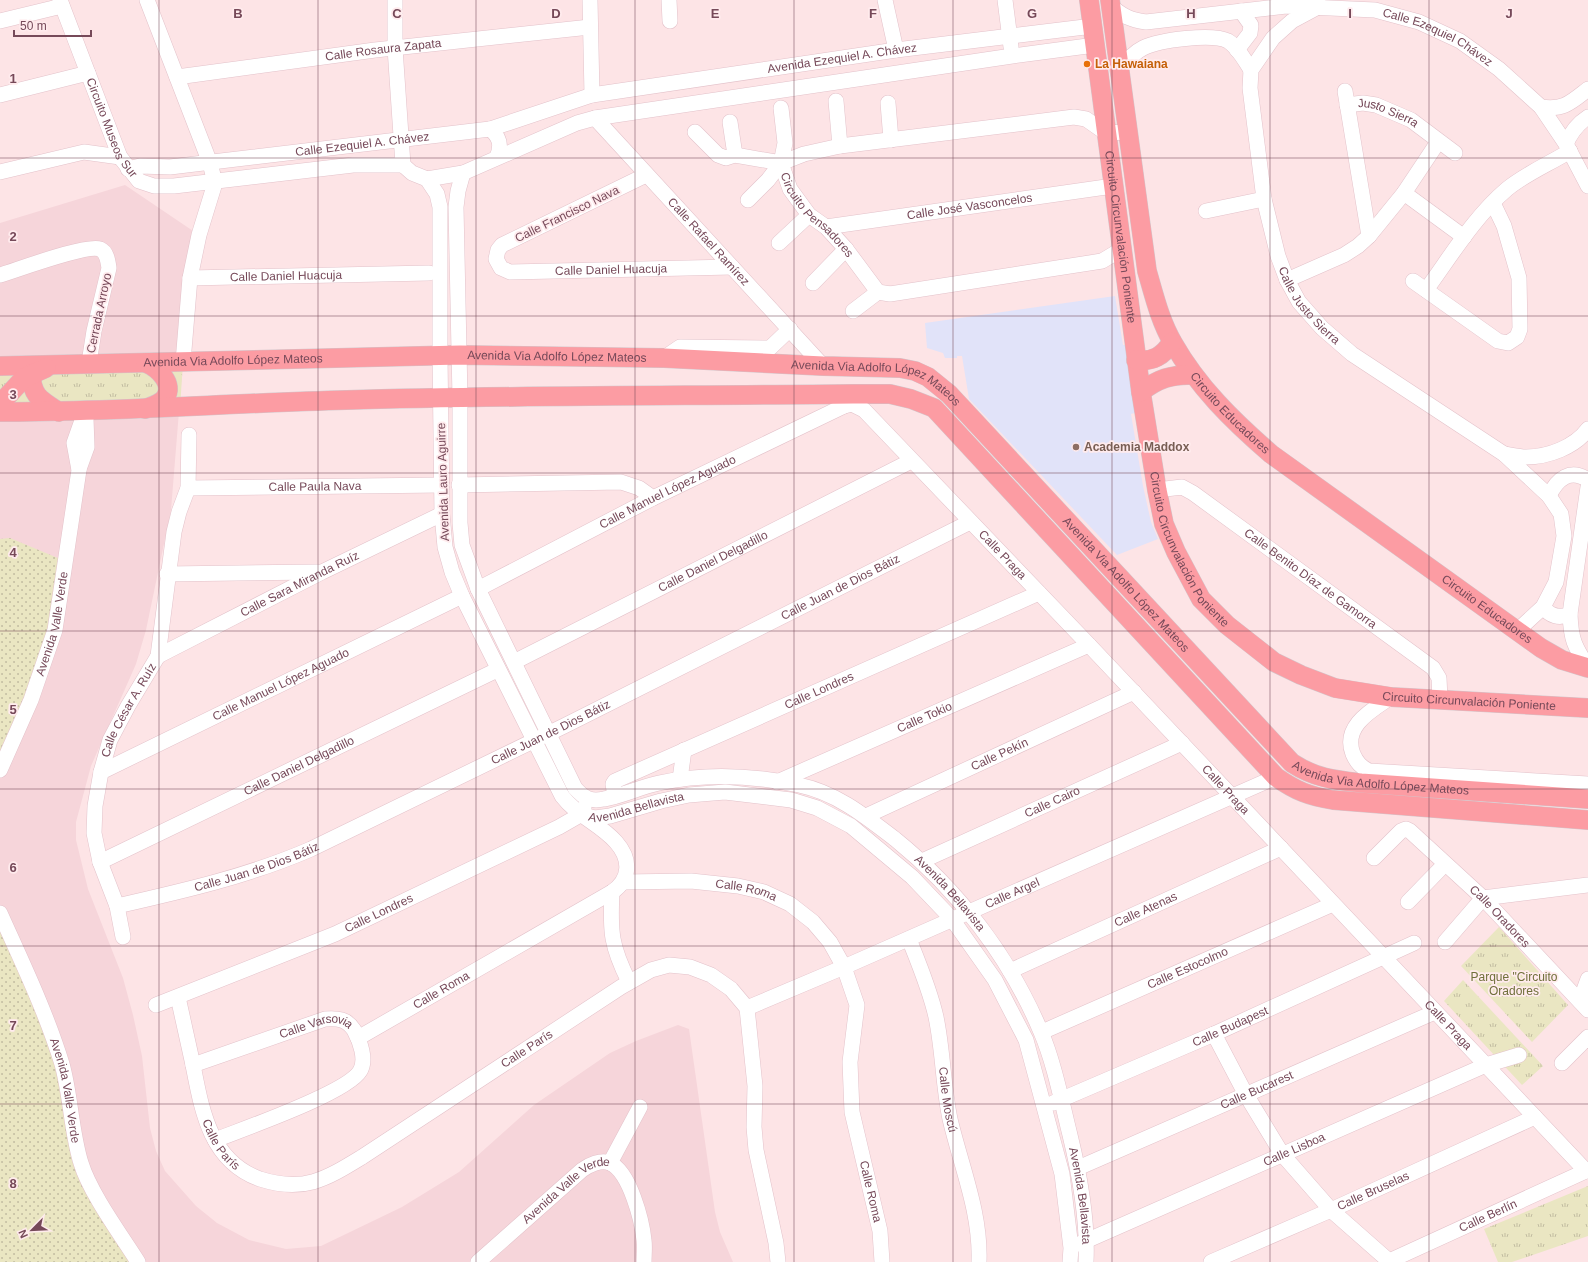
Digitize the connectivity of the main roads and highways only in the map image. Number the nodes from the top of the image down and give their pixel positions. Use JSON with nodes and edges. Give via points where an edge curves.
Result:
{"nodes":[{"id":1,"x":1089,"y":0,"type":"edge"},
{"id":2,"x":1110,"y":3,"type":"edge"},
{"id":3,"x":1172,"y":342,"type":"junction"},
{"id":4,"x":1136,"y":360,"type":"junction"},
{"id":5,"x":146,"y":363,"type":"junction"},
{"id":6,"x":57,"y":364,"type":"junction"},
{"id":7,"x":0,"y":366,"type":"edge"},
{"id":8,"x":31,"y":374,"type":"junction"},
{"id":9,"x":1193,"y":375,"type":"junction"},
{"id":10,"x":1140,"y":392,"type":"junction"},
{"id":11,"x":0,"y":404,"type":"edge"},
{"id":12,"x":144,"y":410,"type":"junction"},
{"id":13,"x":0,"y":412,"type":"edge"},
{"id":14,"x":59,"y":412,"type":"junction"},
{"id":15,"x":1588,"y":667,"type":"edge"},
{"id":16,"x":1588,"y":708,"type":"edge"},
{"id":17,"x":1588,"y":799,"type":"edge"},
{"id":18,"x":1588,"y":820,"type":"edge"}],
"edges":[{"from":1,"to":4,"type":"main road","name":"Circuito Circunvalación Poniente"},
{"from":2,"to":3,"type":"main road","name":"Circuito Educadores","via":[[1147,271],[1156,304]]},
{"from":3,"to":4,"type":"main road","via":[[1157,358]]},
{"from":3,"to":9,"type":"main road","name":"Circuito Educadores"},
{"from":4,"to":10,"type":"main road","name":"Circuito Circunvalación Poniente"},
{"from":5,"to":6,"type":"main road","name":"Avenida Via Adolfo López Mateos"},
{"from":5,"to":12,"type":"main road","via":[[162,373],[167,388],[166,397],[159,404]]},
{"from":5,"to":17,"type":"main road","name":"Avenida Via Adolfo López Mateos","via":[[460,355],[664,358],[900,368],[915,371],[928,377],[949,394],[1292,763],[1308,773],[1361,784]]},
{"from":6,"to":7,"type":"main road","name":"Avenida Via Adolfo López Mateos"},
{"from":6,"to":8,"type":"main road"},
{"from":8,"to":11,"type":"main road"},
{"from":8,"to":14,"type":"main road","via":[[33,391],[40,400]]},
{"from":9,"to":10,"type":"main road","via":[[1165,377]]},
{"from":9,"to":15,"type":"main road","name":"Circuito Educadores","via":[[1232,420],[1271,454],[1541,648],[1562,660]]},
{"from":10,"to":16,"type":"main road","name":"Circuito Circunvalación Poniente","via":[[1164,524],[1190,580],[1201,599],[1226,625],[1274,662],[1335,688],[1391,698]]},
{"from":12,"to":14,"type":"main road","name":"Avenida Via Adolfo López Mateos"},
{"from":12,"to":18,"type":"main road","name":"Avenida Via Adolfo López Mateos","via":[[263,403],[440,398],[856,401],[890,394],[911,398],[934,408],[1276,776],[1303,794],[1333,800]]},
{"from":13,"to":14,"type":"main road","name":"Avenida Via Adolfo López Mateos"}]}
